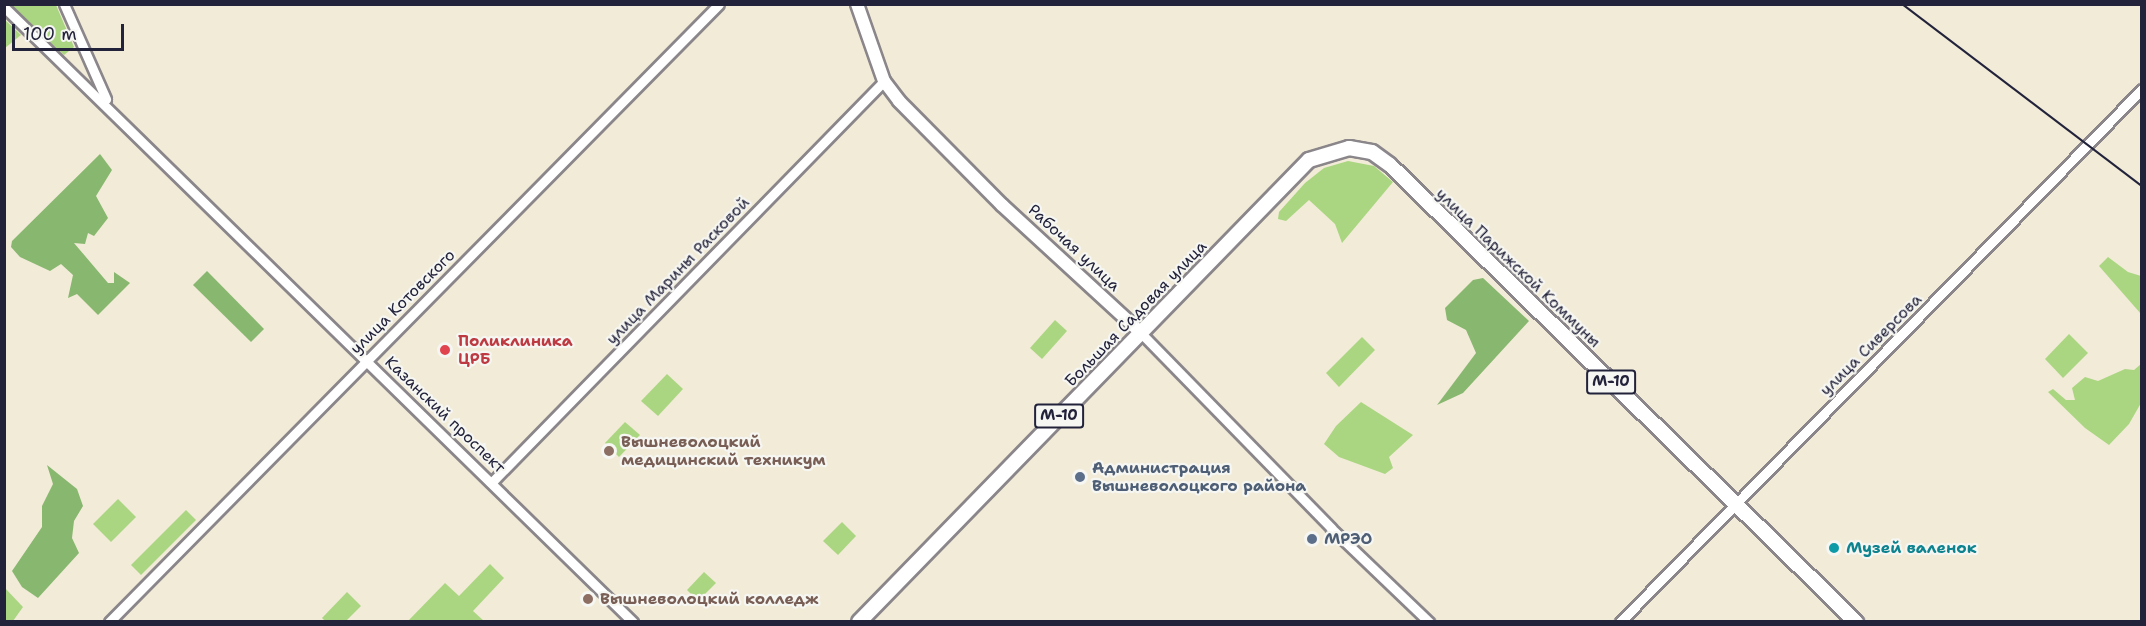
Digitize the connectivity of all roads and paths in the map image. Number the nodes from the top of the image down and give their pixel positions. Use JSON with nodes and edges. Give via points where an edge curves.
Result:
{"nodes":[{"id":1,"x":64,"y":4,"type":"edge"},
{"id":2,"x":719,"y":4,"type":"edge"},
{"id":3,"x":857,"y":4,"type":"edge"},
{"id":4,"x":4,"y":7,"type":"edge"},
{"id":5,"x":884,"y":81,"type":"junction"},
{"id":6,"x":2142,"y":88,"type":"edge"},
{"id":7,"x":108,"y":104,"type":"junction"},
{"id":8,"x":1346,"y":148,"type":"joint"},
{"id":9,"x":1141,"y":333,"type":"junction"},
{"id":10,"x":368,"y":360,"type":"junction"},
{"id":11,"x":492,"y":482,"type":"junction"},
{"id":12,"x":1735,"y":503,"type":"junction"},
{"id":13,"x":109,"y":621,"type":"edge"},
{"id":14,"x":633,"y":621,"type":"edge"},
{"id":15,"x":859,"y":621,"type":"edge"},
{"id":16,"x":1429,"y":621,"type":"edge"},
{"id":17,"x":1620,"y":621,"type":"edge"},
{"id":18,"x":1856,"y":621,"type":"edge"}],
"edges":[{"from":1,"to":7,"type":"street","name":"Казанский проспект"},
{"from":2,"to":10,"type":"street","name":"улица Котовского"},
{"from":3,"to":5,"type":"main road","name":"Рабочая улица"},
{"from":4,"to":7,"type":"street","name":"Казанский проспект"},
{"from":5,"to":9,"type":"main road","name":"Рабочая улица","via":[[921,125],[1002,205]]},
{"from":5,"to":11,"type":"street","name":"улица Марины Расковой"},
{"from":6,"to":12,"type":"street","name":"улица Сиверсова"},
{"from":7,"to":10,"type":"street","name":"Казанский проспект"},
{"from":8,"to":9,"type":"highway","name":"Большая Садовая улица","number":"М-10","via":[[1309,160]]},
{"from":8,"to":12,"type":"highway","name":"улица Парижской Коммуны","number":"М-10","via":[[1369,151],[1390,165]]},
{"from":9,"to":15,"type":"highway","name":"Большая Садовая улица","number":"М-10"},
{"from":9,"to":16,"type":"street","name":"Рабочая улица","via":[[1331,528]]},
{"from":10,"to":11,"type":"street","name":"Казанский проспект"},
{"from":10,"to":13,"type":"street","name":"улица Котовского"},
{"from":11,"to":14,"type":"street","name":"Казанский проспект"},
{"from":12,"to":17,"type":"street","name":"улица Сиверсова"},
{"from":12,"to":18,"type":"highway","number":"М-10"}]}
